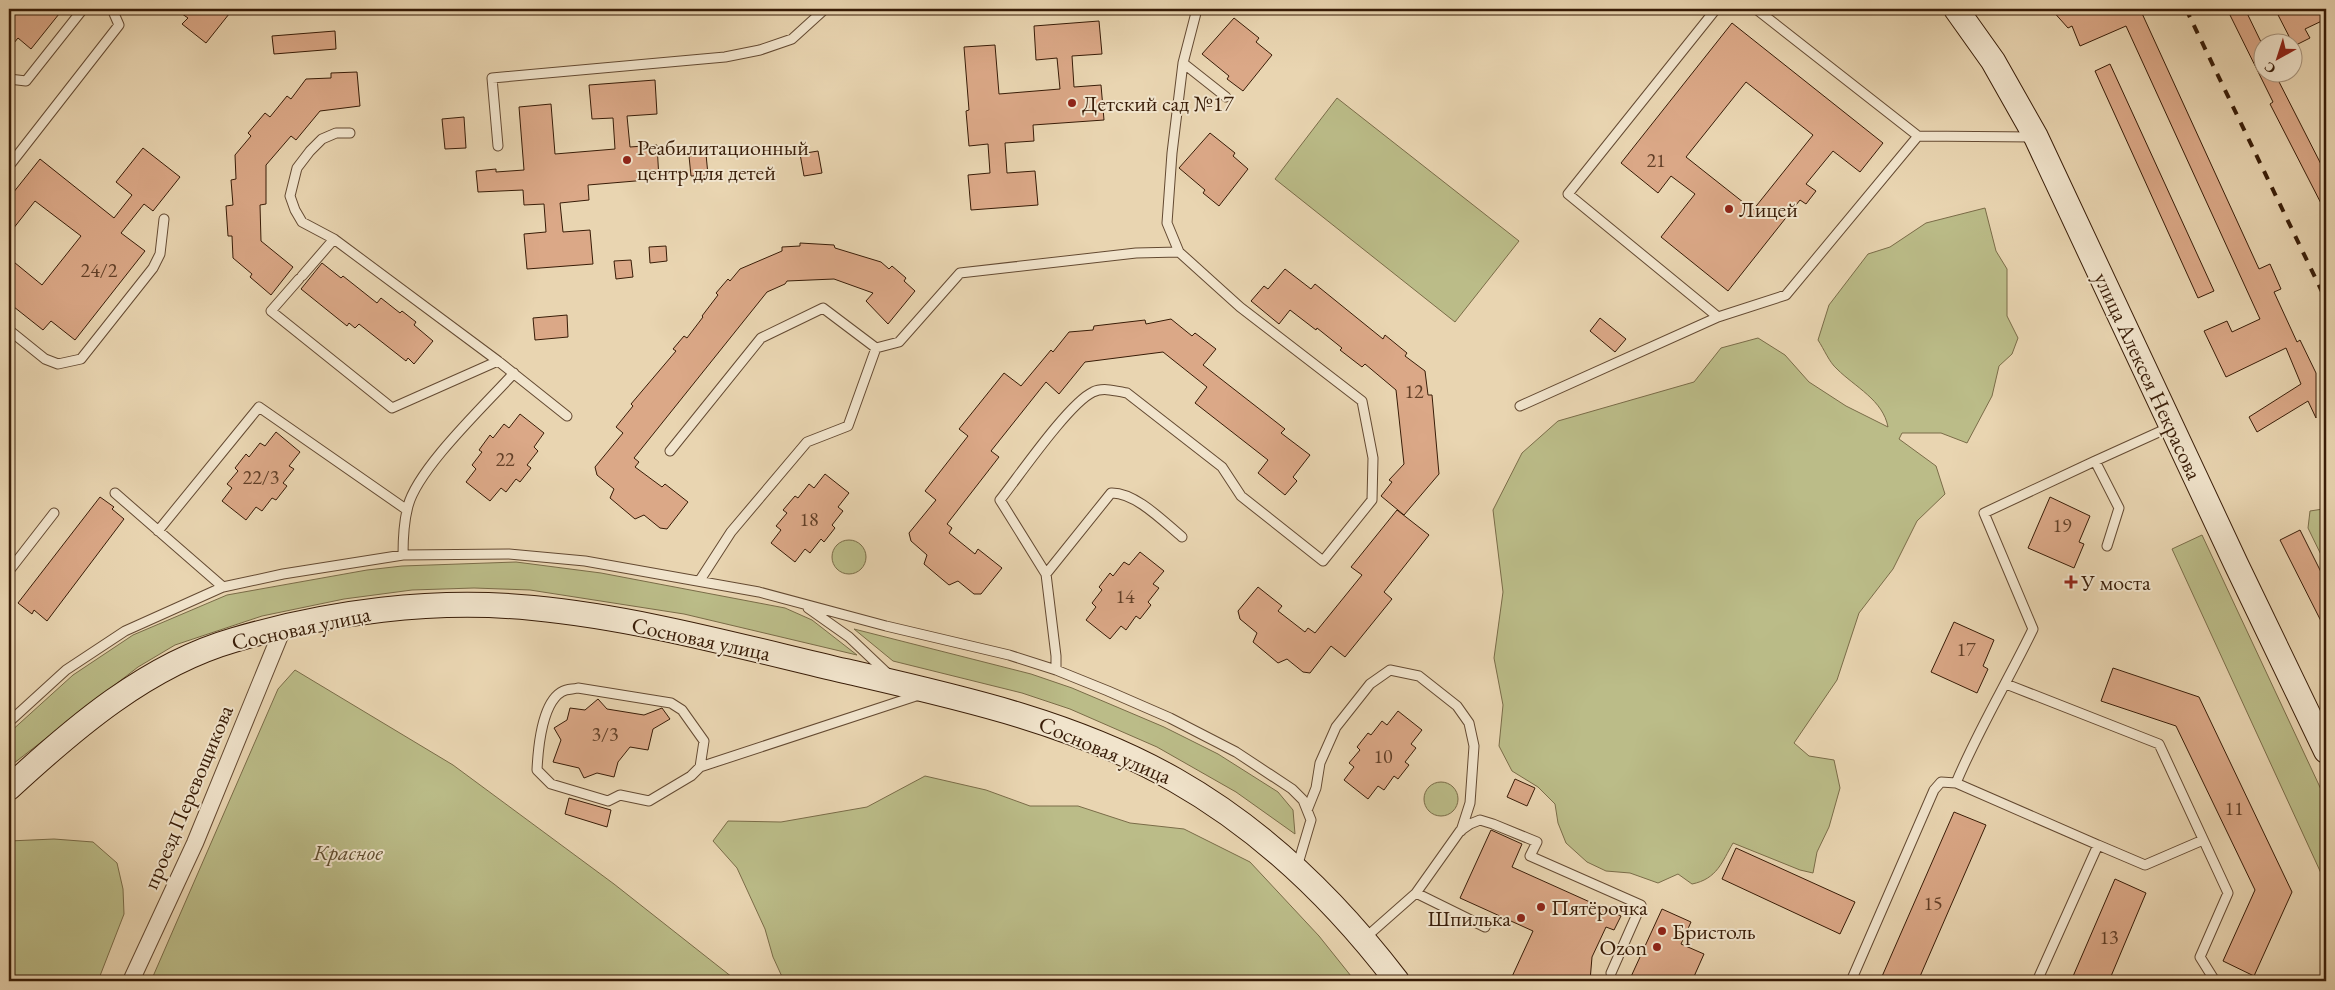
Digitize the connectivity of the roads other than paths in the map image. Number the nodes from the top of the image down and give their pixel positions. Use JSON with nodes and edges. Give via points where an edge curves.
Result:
{"nodes":[{"id":1,"x":83,"y":9,"type":"edge"},
{"id":2,"x":112,"y":9,"type":"edge"},
{"id":3,"x":826,"y":9,"type":"edge"},
{"id":4,"x":1197,"y":9,"type":"edge"},
{"id":5,"x":1716,"y":9,"type":"edge"},
{"id":6,"x":1756,"y":9,"type":"edge"},
{"id":7,"x":1956,"y":9,"type":"edge"},
{"id":8,"x":1183,"y":63,"type":"junction"},
{"id":9,"x":9,"y":79,"type":"edge"},
{"id":10,"x":1226,"y":97,"type":"dead end"},
{"id":11,"x":350,"y":133,"type":"dead end"},
{"id":12,"x":1918,"y":136,"type":"junction"},
{"id":13,"x":2036,"y":137,"type":"junction"},
{"id":14,"x":498,"y":146,"type":"dead end"},
{"id":15,"x":9,"y":166,"type":"edge"},
{"id":16,"x":164,"y":219,"type":"dead end"},
{"id":17,"x":334,"y":239,"type":"junction"},
{"id":18,"x":1179,"y":252,"type":"junction"},
{"id":19,"x":1718,"y":316,"type":"junction"},
{"id":20,"x":9,"y":330,"type":"edge"},
{"id":21,"x":876,"y":348,"type":"junction"},
{"id":22,"x":498,"y":361,"type":"junction"},
{"id":23,"x":514,"y":373,"type":"junction"},
{"id":24,"x":1520,"y":406,"type":"dead end"},
{"id":25,"x":567,"y":416,"type":"dead end"},
{"id":26,"x":2171,"y":426,"type":"junction"},
{"id":27,"x":670,"y":450,"type":"dead end"},
{"id":28,"x":2095,"y":462,"type":"junction"},
{"id":29,"x":115,"y":494,"type":"dead end"},
{"id":30,"x":407,"y":510,"type":"junction"},
{"id":31,"x":54,"y":513,"type":"dead end"},
{"id":32,"x":158,"y":531,"type":"junction"},
{"id":33,"x":1182,"y":537,"type":"dead end"},
{"id":34,"x":2107,"y":546,"type":"dead end"},
{"id":35,"x":403,"y":556,"type":"junction"},
{"id":36,"x":9,"y":571,"type":"edge"},
{"id":37,"x":1046,"y":574,"type":"junction"},
{"id":38,"x":700,"y":580,"type":"junction"},
{"id":39,"x":223,"y":587,"type":"junction"},
{"id":40,"x":802,"y":603,"type":"junction"},
{"id":41,"x":283,"y":628,"type":"junction"},
{"id":42,"x":1056,"y":670,"type":"junction"},
{"id":43,"x":897,"y":683,"type":"junction"},
{"id":44,"x":2006,"y":684,"type":"junction"},
{"id":45,"x":929,"y":691,"type":"junction"},
{"id":46,"x":9,"y":722,"type":"edge"},
{"id":47,"x":2326,"y":751,"type":"edge"},
{"id":48,"x":700,"y":767,"type":"junction"},
{"id":49,"x":1956,"y":783,"type":"junction"},
{"id":50,"x":9,"y":788,"type":"edge"},
{"id":51,"x":1308,"y":808,"type":"junction"},
{"id":52,"x":1460,"y":832,"type":"junction"},
{"id":53,"x":2203,"y":840,"type":"junction"},
{"id":54,"x":2098,"y":845,"type":"junction"},
{"id":55,"x":1296,"y":869,"type":"junction"},
{"id":56,"x":1416,"y":893,"type":"junction"},
{"id":57,"x":1485,"y":927,"type":"dead end"},
{"id":58,"x":1364,"y":938,"type":"junction"},
{"id":59,"x":1611,"y":973,"type":"dead end"},
{"id":60,"x":131,"y":981,"type":"edge"},
{"id":61,"x":1387,"y":981,"type":"edge"},
{"id":62,"x":1398,"y":981,"type":"edge"},
{"id":63,"x":1851,"y":981,"type":"edge"},
{"id":64,"x":2037,"y":981,"type":"edge"},
{"id":65,"x":2215,"y":981,"type":"edge"}],
"edges":[{"from":1,"to":9,"type":"lane","via":[[26,81]]},
{"from":2,"to":15,"type":"lane","via":[[118,25]]},
{"from":3,"to":14,"type":"lane","via":[[792,39],[760,50],[725,57],[492,78]]},
{"from":4,"to":8,"type":"lane"},
{"from":5,"to":19,"type":"lane","via":[[1568,194]]},
{"from":6,"to":12,"type":"lane"},
{"from":7,"to":13,"type":"street","name":"улица Алексея Некрасова","via":[[1993,61]]},
{"from":8,"to":10,"type":"lane"},
{"from":8,"to":18,"type":"lane","via":[[1167,223]]},
{"from":11,"to":17,"type":"lane","via":[[336,133],[322,139],[310,151],[298,168],[290,196],[302,222]]},
{"from":12,"to":13,"type":"lane"},
{"from":12,"to":19,"type":"lane","via":[[1786,295]]},
{"from":13,"to":26,"type":"street","name":"улица Алексея Некрасова"},
{"from":16,"to":20,"type":"lane","via":[[160,254],[153,268],[81,358],[58,364],[45,359]]},
{"from":17,"to":22,"type":"lane"},
{"from":17,"to":22,"type":"lane","via":[[271,310],[392,408]]},
{"from":18,"to":21,"type":"lane","via":[[1136,253],[960,273],[899,342]]},
{"from":18,"to":37,"type":"lane","via":[[1240,307],[1362,401],[1373,458],[1372,500],[1323,561],[1242,496],[1222,467],[1127,393],[1111,390],[1094,392],[1081,400],[1063,419],[1000,500]]},
{"from":19,"to":24,"type":"lane"},
{"from":21,"to":27,"type":"lane","via":[[823,308],[761,338]]},
{"from":21,"to":38,"type":"lane","via":[[848,426],[807,442],[731,532]]},
{"from":22,"to":23,"type":"lane"},
{"from":23,"to":25,"type":"lane"},
{"from":23,"to":30,"type":"lane","via":[[426,470]]},
{"from":26,"to":28,"type":"lane"},
{"from":26,"to":47,"type":"street","name":"улица Алексея Некрасова"},
{"from":28,"to":34,"type":"lane","via":[[2120,508]]},
{"from":28,"to":44,"type":"lane","via":[[1984,513],[2033,629]]},
{"from":29,"to":32,"type":"lane"},
{"from":30,"to":32,"type":"lane","via":[[259,407]]},
{"from":30,"to":35,"type":"lane"},
{"from":31,"to":36,"type":"lane"},
{"from":32,"to":39,"type":"lane"},
{"from":33,"to":37,"type":"lane","via":[[1133,498],[1111,493]]},
{"from":35,"to":38,"type":"lane","via":[[509,554],[585,560]]},
{"from":35,"to":39,"type":"lane","via":[[283,574]]},
{"from":37,"to":42,"type":"lane"},
{"from":38,"to":40,"type":"lane"},
{"from":39,"to":46,"type":"lane","via":[[125,631],[66,670]]},
{"from":40,"to":42,"type":"lane","via":[[1009,655]]},
{"from":40,"to":43,"type":"lane","via":[[850,637]]},
{"from":41,"to":43,"type":"street","name":"Сосновая улица","via":[[416,607],[462,604],[532,608],[690,635]]},
{"from":41,"to":50,"type":"street","name":"Сосновая улица","via":[[231,640],[149,678],[83,724]]},
{"from":41,"to":60,"type":"street","name":"проезд Перевощикова","via":[[194,843]]},
{"from":42,"to":51,"type":"lane","via":[[1170,718],[1236,752],[1292,789]]},
{"from":43,"to":45,"type":"street","name":"Сосновая улица"},
{"from":44,"to":49,"type":"lane","via":[[1971,747]]},
{"from":44,"to":53,"type":"lane","via":[[2159,744]]},
{"from":45,"to":48,"type":"lane"},
{"from":45,"to":55,"type":"street","name":"Сосновая улица","via":[[1040,721],[1138,760],[1246,825]]},
{"from":48,"to":48,"type":"lane","via":[[649,801],[620,795],[608,800],[550,784],[537,770],[546,713],[555,698],[565,690],[578,688],[671,704],[682,710],[704,740]]},
{"from":49,"to":54,"type":"lane"},
{"from":49,"to":63,"type":"lane","via":[[1941,782],[1934,790]]},
{"from":51,"to":52,"type":"lane","via":[[1316,788],[1320,763],[1336,727],[1370,684],[1390,670],[1419,676],[1457,706],[1469,723],[1474,746],[1470,804]]},
{"from":51,"to":55,"type":"lane","via":[[1311,820]]},
{"from":52,"to":56,"type":"lane"},
{"from":52,"to":59,"type":"lane","via":[[1480,820],[1537,842],[1530,856],[1641,905]]},
{"from":53,"to":54,"type":"lane","via":[[2145,864]]},
{"from":53,"to":65,"type":"lane","via":[[2228,893],[2200,957]]},
{"from":54,"to":64,"type":"lane"},
{"from":55,"to":58,"type":"street","name":"Сосновая улица"},
{"from":56,"to":57,"type":"lane"},
{"from":56,"to":58,"type":"lane"},
{"from":58,"to":61,"type":"street","name":"Сосновая улица"},
{"from":58,"to":62,"type":"street","name":"Сосновая улица"}]}
